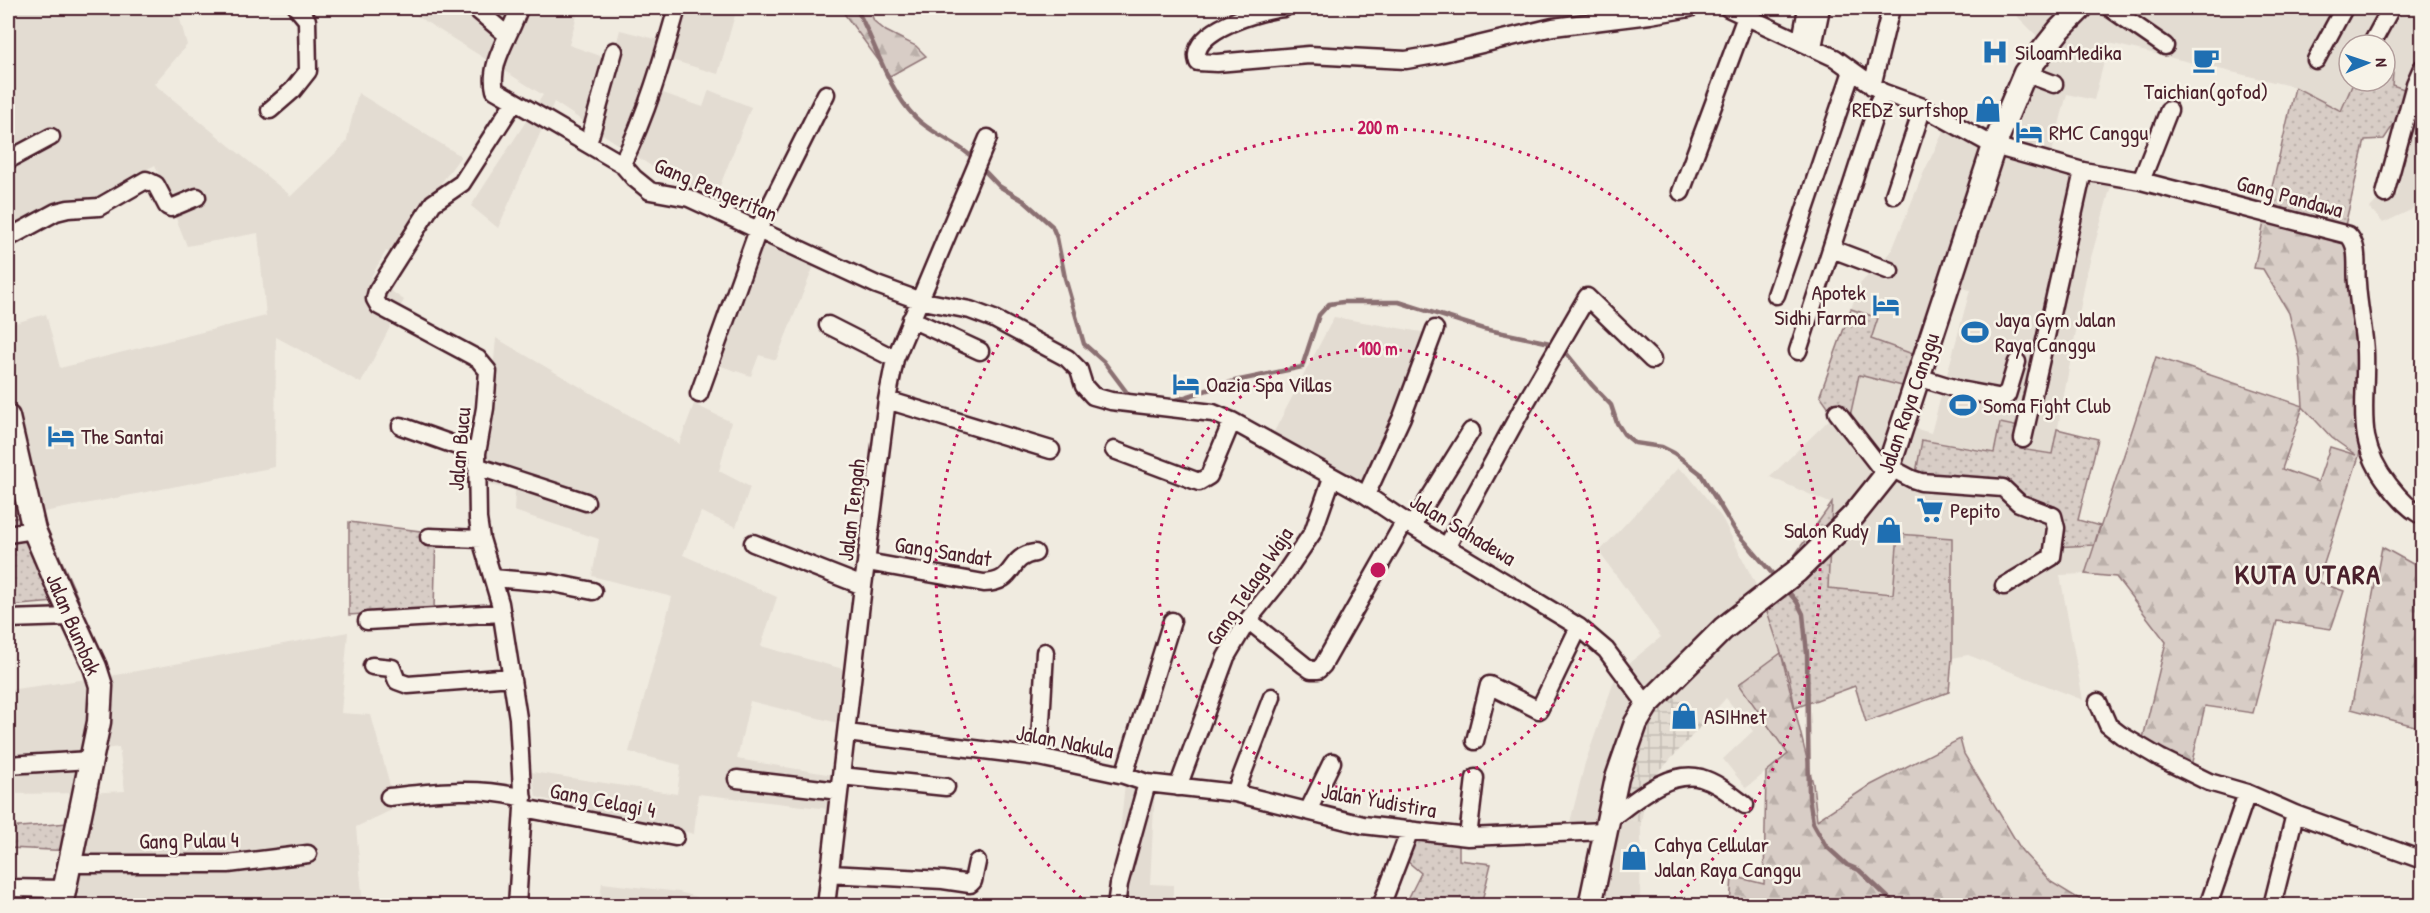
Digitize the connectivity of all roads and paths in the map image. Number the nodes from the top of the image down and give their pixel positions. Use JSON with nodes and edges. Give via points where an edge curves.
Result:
{"nodes":[{"id":1,"x":297,"y":8,"type":"edge"},
{"id":2,"x":475,"y":8,"type":"edge"},
{"id":3,"x":519,"y":8,"type":"edge"},
{"id":4,"x":677,"y":8,"type":"edge"},
{"id":5,"x":1284,"y":8,"type":"edge"},
{"id":6,"x":1690,"y":8,"type":"edge"},
{"id":7,"x":1728,"y":8,"type":"edge"},
{"id":8,"x":1807,"y":8,"type":"edge"},
{"id":9,"x":1821,"y":8,"type":"edge"},
{"id":10,"x":1891,"y":8,"type":"edge"},
{"id":11,"x":2080,"y":8,"type":"edge"},
{"id":12,"x":2110,"y":8,"type":"edge"},
{"id":13,"x":2344,"y":8,"type":"edge"},
{"id":14,"x":2391,"y":8,"type":"edge"},
{"id":15,"x":1747,"y":14,"type":"junction"},
{"id":16,"x":2377,"y":33,"type":"edge"},
{"id":17,"x":507,"y":35,"type":"junction"},
{"id":18,"x":1807,"y":44,"type":"junction"},
{"id":19,"x":2165,"y":46,"type":"dead end"},
{"id":20,"x":614,"y":51,"type":"dead end"},
{"id":21,"x":2316,"y":60,"type":"dead end"},
{"id":22,"x":2422,"y":68,"type":"edge"},
{"id":23,"x":1852,"y":71,"type":"junction"},
{"id":24,"x":2025,"y":73,"type":"junction"},
{"id":25,"x":2054,"y":84,"type":"dead end"},
{"id":26,"x":1877,"y":89,"type":"junction"},
{"id":27,"x":826,"y":94,"type":"dead end"},
{"id":28,"x":514,"y":102,"type":"junction"},
{"id":29,"x":1923,"y":107,"type":"junction"},
{"id":30,"x":270,"y":110,"type":"dead end"},
{"id":31,"x":2169,"y":110,"type":"dead end"},
{"id":32,"x":51,"y":137,"type":"dead end"},
{"id":33,"x":988,"y":138,"type":"dead end"},
{"id":34,"x":588,"y":144,"type":"junction"},
{"id":35,"x":1994,"y":146,"type":"junction"},
{"id":36,"x":8,"y":160,"type":"edge"},
{"id":37,"x":622,"y":164,"type":"junction"},
{"id":38,"x":2083,"y":171,"type":"junction"},
{"id":39,"x":2141,"y":181,"type":"junction"},
{"id":40,"x":1681,"y":192,"type":"dead end"},
{"id":41,"x":2385,"y":194,"type":"dead end"},
{"id":42,"x":1894,"y":195,"type":"dead end"},
{"id":43,"x":197,"y":197,"type":"dead end"},
{"id":44,"x":758,"y":230,"type":"junction"},
{"id":45,"x":8,"y":238,"type":"edge"},
{"id":46,"x":1832,"y":249,"type":"junction"},
{"id":47,"x":1890,"y":270,"type":"dead end"},
{"id":48,"x":1776,"y":295,"type":"dead end"},
{"id":49,"x":918,"y":300,"type":"junction"},
{"id":50,"x":911,"y":319,"type":"junction"},
{"id":51,"x":828,"y":325,"type":"dead end"},
{"id":52,"x":1435,"y":329,"type":"dead end"},
{"id":53,"x":980,"y":351,"type":"dead end"},
{"id":54,"x":1798,"y":351,"type":"dead end"},
{"id":55,"x":895,"y":359,"type":"junction"},
{"id":56,"x":1652,"y":360,"type":"dead end"},
{"id":57,"x":2017,"y":362,"type":"dead end"},
{"id":58,"x":1918,"y":377,"type":"junction"},
{"id":59,"x":699,"y":394,"type":"dead end"},
{"id":60,"x":887,"y":400,"type":"junction"},
{"id":61,"x":1837,"y":412,"type":"dead end"},
{"id":62,"x":8,"y":417,"type":"edge"},
{"id":63,"x":1232,"y":421,"type":"junction"},
{"id":64,"x":401,"y":426,"type":"dead end"},
{"id":65,"x":1471,"y":431,"type":"dead end"},
{"id":66,"x":2023,"y":439,"type":"dead end"},
{"id":67,"x":1051,"y":450,"type":"dead end"},
{"id":68,"x":1114,"y":450,"type":"dead end"},
{"id":69,"x":476,"y":459,"type":"junction"},
{"id":70,"x":1888,"y":471,"type":"junction"},
{"id":71,"x":1332,"y":478,"type":"junction"},
{"id":72,"x":1366,"y":495,"type":"junction"},
{"id":73,"x":586,"y":502,"type":"dead end"},
{"id":74,"x":2422,"y":516,"type":"edge"},
{"id":75,"x":1409,"y":524,"type":"junction"},
{"id":76,"x":34,"y":530,"type":"junction"},
{"id":77,"x":8,"y":534,"type":"edge"},
{"id":78,"x":429,"y":537,"type":"dead end"},
{"id":79,"x":481,"y":539,"type":"junction"},
{"id":80,"x":753,"y":543,"type":"dead end"},
{"id":81,"x":1447,"y":546,"type":"junction"},
{"id":82,"x":1035,"y":554,"type":"dead end"},
{"id":83,"x":867,"y":562,"type":"junction"},
{"id":84,"x":493,"y":578,"type":"junction"},
{"id":85,"x":863,"y":586,"type":"junction"},
{"id":86,"x":2004,"y":586,"type":"dead end"},
{"id":87,"x":593,"y":591,"type":"dead end"},
{"id":88,"x":502,"y":614,"type":"junction"},
{"id":89,"x":71,"y":616,"type":"junction"},
{"id":90,"x":8,"y":619,"type":"edge"},
{"id":91,"x":1248,"y":620,"type":"junction"},
{"id":92,"x":367,"y":621,"type":"dead end"},
{"id":93,"x":1172,"y":621,"type":"dead end"},
{"id":94,"x":1579,"y":627,"type":"junction"},
{"id":95,"x":1045,"y":652,"type":"dead end"},
{"id":96,"x":372,"y":666,"type":"dead end"},
{"id":97,"x":512,"y":677,"type":"junction"},
{"id":98,"x":1272,"y":697,"type":"dead end"},
{"id":99,"x":2098,"y":702,"type":"dead end"},
{"id":100,"x":1647,"y":705,"type":"junction"},
{"id":101,"x":847,"y":733,"type":"junction"},
{"id":102,"x":1475,"y":741,"type":"dead end"},
{"id":103,"x":1039,"y":758,"type":"junction"},
{"id":104,"x":90,"y":760,"type":"junction"},
{"id":105,"x":1332,"y":762,"type":"dead end"},
{"id":106,"x":8,"y":765,"type":"edge"},
{"id":107,"x":1124,"y":775,"type":"junction"},
{"id":108,"x":1475,"y":778,"type":"dead end"},
{"id":109,"x":737,"y":779,"type":"dead end"},
{"id":110,"x":1147,"y":783,"type":"junction"},
{"id":111,"x":840,"y":784,"type":"junction"},
{"id":112,"x":946,"y":787,"type":"dead end"},
{"id":113,"x":1178,"y":787,"type":"junction"},
{"id":114,"x":1235,"y":793,"type":"junction"},
{"id":115,"x":2247,"y":793,"type":"junction"},
{"id":116,"x":389,"y":797,"type":"dead end"},
{"id":117,"x":523,"y":803,"type":"junction"},
{"id":118,"x":1745,"y":805,"type":"dead end"},
{"id":119,"x":1308,"y":811,"type":"junction"},
{"id":120,"x":2295,"y":814,"type":"junction"},
{"id":121,"x":1606,"y":826,"type":"junction"},
{"id":122,"x":1410,"y":830,"type":"junction"},
{"id":123,"x":675,"y":837,"type":"dead end"},
{"id":124,"x":1468,"y":837,"type":"junction"},
{"id":125,"x":308,"y":854,"type":"dead end"},
{"id":126,"x":2422,"y":860,"type":"edge"},
{"id":127,"x":977,"y":862,"type":"dead end"},
{"id":128,"x":70,"y":864,"type":"junction"},
{"id":129,"x":830,"y":874,"type":"junction"},
{"id":130,"x":8,"y":888,"type":"edge"},
{"id":131,"x":62,"y":897,"type":"edge"},
{"id":132,"x":517,"y":906,"type":"edge"},
{"id":133,"x":826,"y":906,"type":"edge"},
{"id":134,"x":1116,"y":906,"type":"edge"},
{"id":135,"x":1380,"y":906,"type":"edge"},
{"id":136,"x":1590,"y":906,"type":"edge"},
{"id":137,"x":2208,"y":906,"type":"edge"},
{"id":138,"x":2272,"y":906,"type":"edge"}],
"edges":[{"from":1,"to":30,"type":"street","via":[[307,20],[308,71]]},
{"from":2,"to":17,"type":"street"},
{"from":3,"to":17,"type":"street","name":"Gang Pengeritan"},
{"from":4,"to":37,"type":"street","via":[[658,72]]},
{"from":5,"to":6,"type":"street","via":[[1261,11],[1212,33],[1198,49],[1198,62],[1309,55],[1406,60],[1553,27]]},
{"from":7,"to":15,"type":"street","name":"Gang Pandawa"},
{"from":8,"to":18,"type":"street"},
{"from":9,"to":18,"type":"street"},
{"from":10,"to":26,"type":"street"},
{"from":11,"to":24,"type":"main road","name":"Jalan Raya Canggu"},
{"from":12,"to":19,"type":"street"},
{"from":13,"to":21,"type":"street"},
{"from":14,"to":16,"type":"street"},
{"from":15,"to":18,"type":"street","name":"Gang Pandawa"},
{"from":15,"to":40,"type":"street"},
{"from":17,"to":28,"type":"street","name":"Gang Pengeritan","via":[[494,85],[495,90]]},
{"from":18,"to":23,"type":"street","name":"Gang Pandawa"},
{"from":20,"to":34,"type":"street"},
{"from":22,"to":41,"type":"street"},
{"from":23,"to":26,"type":"street","name":"Gang Pandawa"},
{"from":23,"to":48,"type":"street"},
{"from":24,"to":25,"type":"street"},
{"from":24,"to":35,"type":"main road","name":"Jalan Raya Canggu"},
{"from":26,"to":29,"type":"street","name":"Gang Pandawa"},
{"from":26,"to":46,"type":"street"},
{"from":27,"to":44,"type":"street"},
{"from":28,"to":34,"type":"street","name":"Gang Pengeritan"},
{"from":28,"to":69,"type":"street","name":"Jalan Bucu","via":[[462,183],[433,203],[375,299],[379,306],[484,364],[488,382]]},
{"from":29,"to":35,"type":"street","name":"Gang Pandawa"},
{"from":29,"to":42,"type":"street"},
{"from":31,"to":39,"type":"street"},
{"from":32,"to":36,"type":"street"},
{"from":33,"to":49,"type":"street","name":"Jalan Tengah"},
{"from":34,"to":37,"type":"street","name":"Gang Pengeritan"},
{"from":35,"to":38,"type":"street","name":"Gang Pandawa"},
{"from":35,"to":58,"type":"main road","name":"Jalan Raya Canggu"},
{"from":37,"to":44,"type":"street","name":"Gang Pengeritan","via":[[651,191],[689,198]]},
{"from":38,"to":39,"type":"street","name":"Gang Pandawa"},
{"from":38,"to":66,"type":"street"},
{"from":39,"to":74,"type":"street","name":"Gang Pandawa","via":[[2343,232],[2352,239],[2365,352],[2364,415],[2369,452],[2397,495]]},
{"from":43,"to":45,"type":"street","via":[[171,208],[156,185],[146,180],[99,207],[56,212]]},
{"from":44,"to":49,"type":"street","name":"Gang Pengeritan"},
{"from":44,"to":59,"type":"street"},
{"from":46,"to":47,"type":"street"},
{"from":46,"to":54,"type":"street"},
{"from":49,"to":50,"type":"street","name":"Jalan Tengah"},
{"from":49,"to":63,"type":"street","name":"Jalan Sahadewa","via":[[994,319],[1067,358],[1079,370],[1084,386],[1093,396],[1204,411]]},
{"from":50,"to":53,"type":"street"},
{"from":50,"to":55,"type":"street","name":"Jalan Tengah"},
{"from":51,"to":55,"type":"street"},
{"from":52,"to":72,"type":"street","via":[[1402,417]]},
{"from":55,"to":60,"type":"street","name":"Jalan Tengah"},
{"from":56,"to":81,"type":"street","via":[[1587,297]]},
{"from":57,"to":58,"type":"street","via":[[2003,398]]},
{"from":58,"to":70,"type":"main road","name":"Jalan Raya Canggu"},
{"from":60,"to":67,"type":"street"},
{"from":60,"to":83,"type":"street","name":"Jalan Tengah"},
{"from":61,"to":70,"type":"street"},
{"from":62,"to":76,"type":"main road","name":"Jalan Bumbak"},
{"from":63,"to":68,"type":"street","via":[[1209,476],[1199,482]]},
{"from":63,"to":71,"type":"street","name":"Jalan Sahadewa"},
{"from":64,"to":69,"type":"street"},
{"from":65,"to":75,"type":"street"},
{"from":69,"to":73,"type":"street"},
{"from":69,"to":79,"type":"street","name":"Jalan Bucu"},
{"from":70,"to":86,"type":"street","via":[[1921,482],[2003,488],[2019,504],[2053,516],[2052,557]]},
{"from":70,"to":100,"type":"main road","name":"Jalan Raya Canggu","via":[[1854,515],[1805,564],[1723,629]]},
{"from":71,"to":72,"type":"street","name":"Jalan Sahadewa"},
{"from":71,"to":91,"type":"street","name":"Gang Telaga Waja","via":[[1313,532]]},
{"from":72,"to":75,"type":"street","name":"Jalan Sahadewa"},
{"from":75,"to":81,"type":"street","name":"Jalan Sahadewa"},
{"from":75,"to":91,"type":"street","via":[[1318,670],[1311,670]]},
{"from":76,"to":77,"type":"street"},
{"from":76,"to":89,"type":"main road","name":"Jalan Bumbak"},
{"from":78,"to":79,"type":"street"},
{"from":79,"to":84,"type":"street","name":"Jalan Bucu"},
{"from":80,"to":85,"type":"street"},
{"from":81,"to":94,"type":"street","name":"Jalan Sahadewa"},
{"from":82,"to":83,"type":"street","name":"Gang Sandat","via":[[1020,558],[1004,579],[984,584]]},
{"from":83,"to":85,"type":"street","name":"Jalan Tengah"},
{"from":84,"to":87,"type":"street"},
{"from":84,"to":88,"type":"street","name":"Jalan Bucu"},
{"from":85,"to":101,"type":"street","name":"Jalan Tengah"},
{"from":88,"to":92,"type":"street"},
{"from":88,"to":97,"type":"street","name":"Jalan Bucu"},
{"from":89,"to":90,"type":"street"},
{"from":89,"to":104,"type":"main road","name":"Jalan Bumbak","via":[[100,686],[99,722]]},
{"from":91,"to":113,"type":"street","name":"Gang Telaga Waja","via":[[1226,657]]},
{"from":93,"to":107,"type":"street"},
{"from":94,"to":100,"type":"street","name":"Jalan Sahadewa","via":[[1606,650]]},
{"from":94,"to":102,"type":"street","via":[[1539,710],[1489,685]]},
{"from":95,"to":103,"type":"street"},
{"from":96,"to":97,"type":"street","via":[[392,668],[398,681],[408,685]]},
{"from":97,"to":117,"type":"street","name":"Jalan Bucu"},
{"from":98,"to":114,"type":"street"},
{"from":99,"to":115,"type":"street","via":[[2108,725],[2121,735],[2209,782]]},
{"from":100,"to":121,"type":"main road","name":"Jalan Raya Canggu","via":[[1626,752]]},
{"from":101,"to":103,"type":"street","name":"Jalan Nakula"},
{"from":101,"to":111,"type":"street","name":"Jalan Tengah"},
{"from":103,"to":107,"type":"street","name":"Jalan Nakula"},
{"from":104,"to":106,"type":"street"},
{"from":104,"to":128,"type":"main road","name":"Jalan Bumbak"},
{"from":105,"to":119,"type":"street"},
{"from":107,"to":110,"type":"street","name":"Jalan Nakula"},
{"from":108,"to":124,"type":"street"},
{"from":109,"to":111,"type":"street"},
{"from":110,"to":113,"type":"street","name":"Jalan Yudistira"},
{"from":110,"to":134,"type":"street"},
{"from":111,"to":112,"type":"street"},
{"from":111,"to":129,"type":"street","name":"Jalan Tengah"},
{"from":113,"to":114,"type":"street","name":"Jalan Yudistira"},
{"from":114,"to":119,"type":"street","name":"Jalan Yudistira"},
{"from":115,"to":120,"type":"street"},
{"from":115,"to":137,"type":"street"},
{"from":116,"to":117,"type":"street","name":"Gang Celagi 4","via":[[469,789],[489,790]]},
{"from":117,"to":123,"type":"street","name":"Gang Celagi 4"},
{"from":117,"to":132,"type":"street","name":"Jalan Bucu"},
{"from":118,"to":121,"type":"street","via":[[1717,785],[1700,778],[1680,778],[1654,788]]},
{"from":119,"to":122,"type":"street","name":"Jalan Yudistira","via":[[1363,825]]},
{"from":120,"to":126,"type":"street"},
{"from":120,"to":138,"type":"street"},
{"from":121,"to":124,"type":"street","name":"Jalan Yudistira"},
{"from":121,"to":136,"type":"main road","name":"Jalan Raya Canggu"},
{"from":122,"to":124,"type":"street","name":"Jalan Yudistira"},
{"from":122,"to":135,"type":"street"},
{"from":125,"to":128,"type":"street","name":"Gang Pulau 4","via":[[228,864]]},
{"from":127,"to":129,"type":"street","via":[[970,884]]},
{"from":128,"to":131,"type":"main road","name":"Jalan Bumbak"},
{"from":129,"to":133,"type":"street","name":"Jalan Tengah"},
{"from":130,"to":131,"type":"street"}]}
